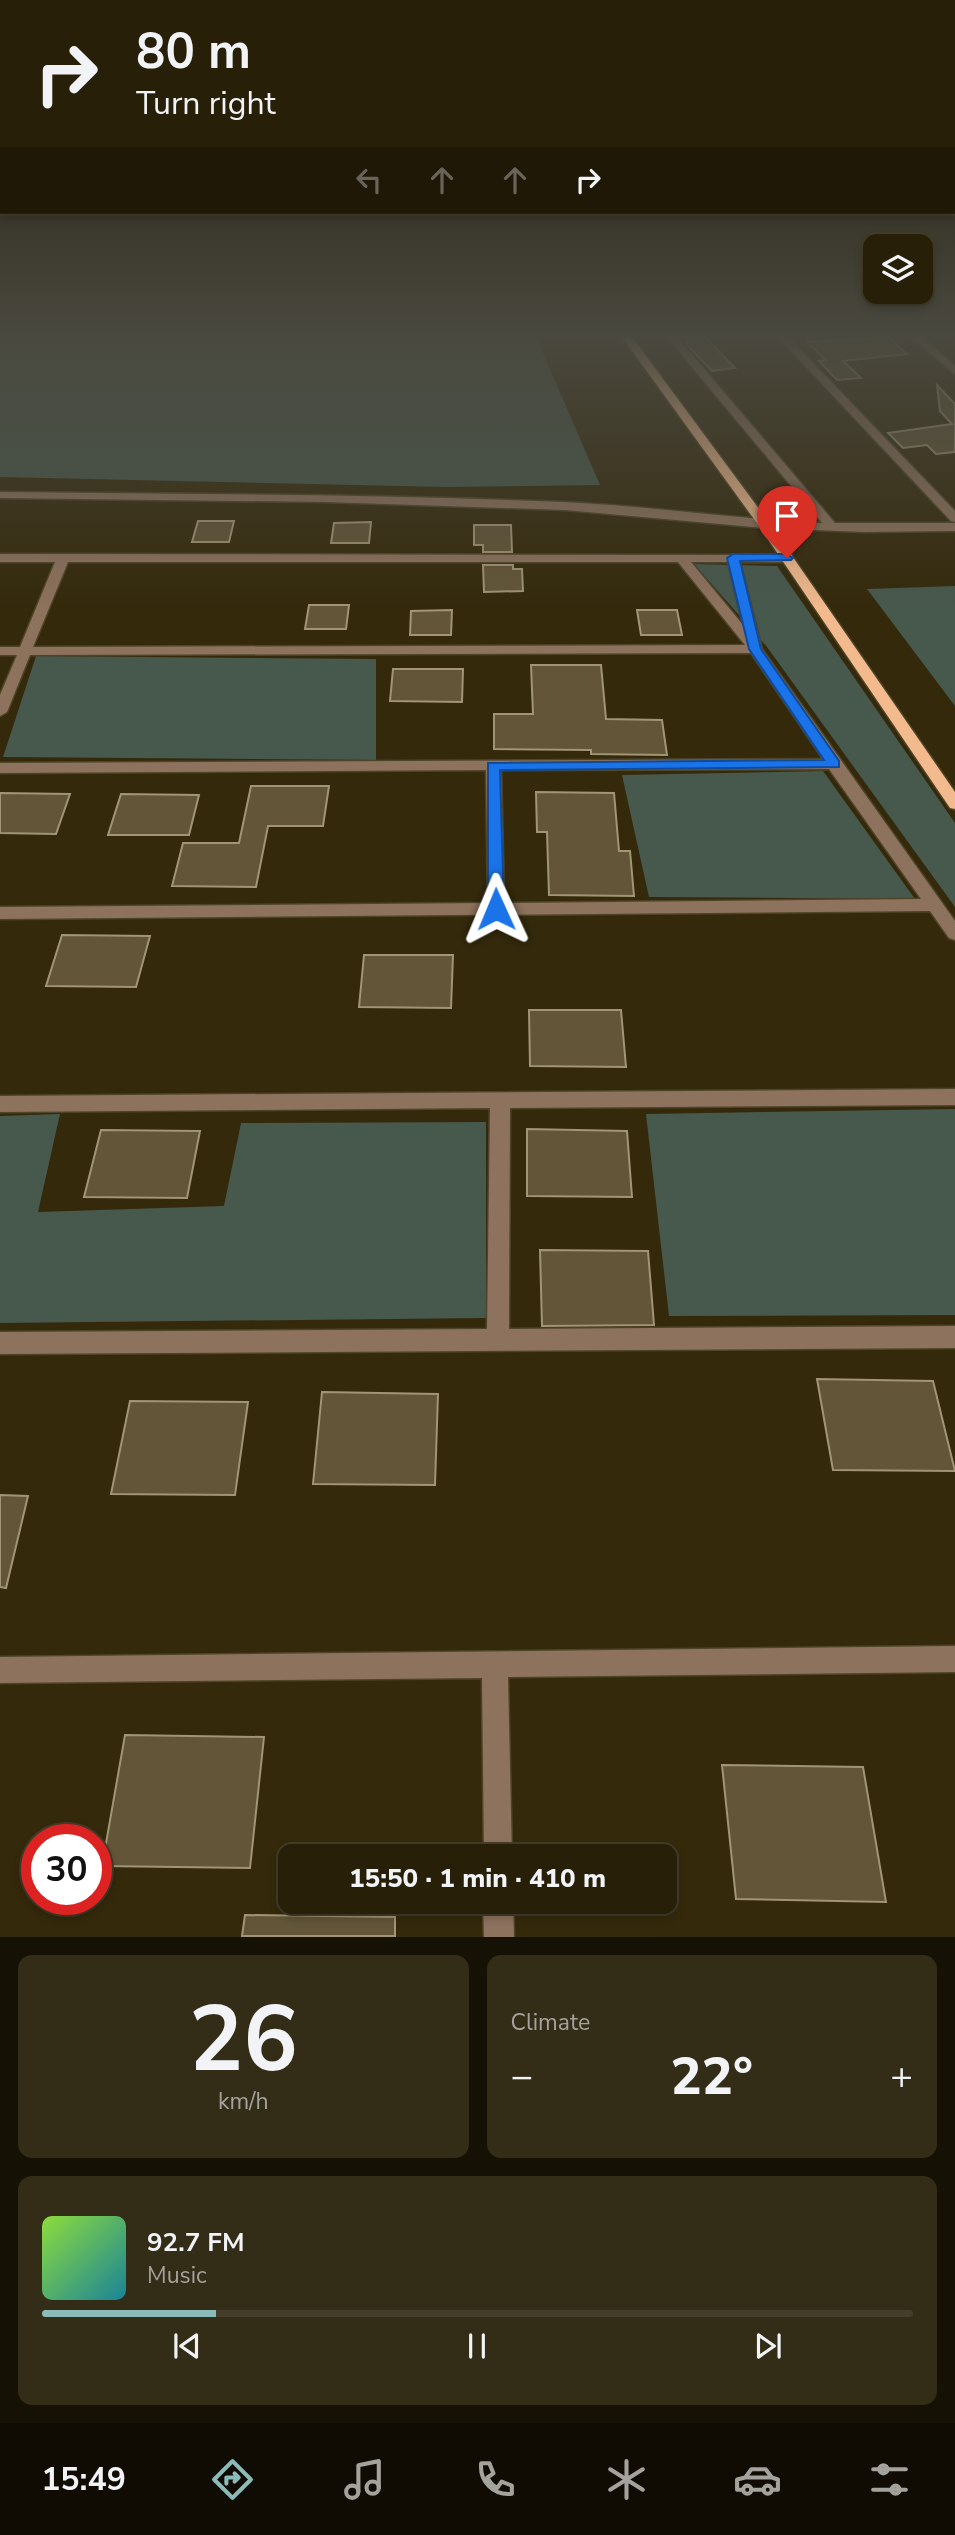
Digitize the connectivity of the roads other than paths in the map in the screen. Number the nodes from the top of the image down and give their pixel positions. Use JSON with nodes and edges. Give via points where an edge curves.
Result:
{"nodes":[{"id":1,"x":693,"y":427,"type":"edge"},
{"id":2,"x":748,"y":427,"type":"edge"},
{"id":3,"x":869,"y":427,"type":"edge"},
{"id":4,"x":0,"y":495,"type":"edge"},
{"id":5,"x":955,"y":518,"type":"edge"},
{"id":6,"x":764,"y":524,"type":"junction"},
{"id":7,"x":832,"y":527,"type":"junction"},
{"id":8,"x":955,"y":527,"type":"edge"},
{"id":9,"x":0,"y":558,"type":"edge"},
{"id":10,"x":63,"y":558,"type":"junction"},
{"id":11,"x":681,"y":558,"type":"junction"},
{"id":12,"x":733,"y":558,"type":"junction"},
{"id":13,"x":787,"y":558,"type":"junction"},
{"id":14,"x":755,"y":649,"type":"junction"},
{"id":15,"x":0,"y":651,"type":"edge"},
{"id":16,"x":25,"y":651,"type":"junction"},
{"id":17,"x":0,"y":712,"type":"edge"},
{"id":18,"x":834,"y":764,"type":"junction"},
{"id":19,"x":493,"y":766,"type":"junction"},
{"id":20,"x":0,"y":768,"type":"edge"},
{"id":21,"x":955,"y":804,"type":"edge"},
{"id":22,"x":934,"y":905,"type":"junction"},
{"id":23,"x":496,"y":909,"type":"junction"},
{"id":24,"x":0,"y":913,"type":"edge"},
{"id":25,"x":955,"y":934,"type":"edge"},
{"id":26,"x":955,"y":1097,"type":"edge"},
{"id":27,"x":500,"y":1100,"type":"junction"},
{"id":28,"x":0,"y":1104,"type":"edge"},
{"id":29,"x":955,"y":1337,"type":"edge"},
{"id":30,"x":498,"y":1340,"type":"junction"},
{"id":31,"x":0,"y":1343,"type":"edge"},
{"id":32,"x":955,"y":1659,"type":"edge"},
{"id":33,"x":495,"y":1665,"type":"junction"},
{"id":34,"x":0,"y":1670,"type":"edge"},
{"id":35,"x":498,"y":1844,"type":"edge"},
{"id":36,"x":498,"y":1914,"type":"edge"},
{"id":37,"x":499,"y":1937,"type":"edge"}],
"edges":[{"from":1,"to":6,"type":"main road"},
{"from":2,"to":7,"type":"street"},
{"from":3,"to":5,"type":"street"},
{"from":4,"to":6,"type":"street","via":[[565,506]]},
{"from":6,"to":7,"type":"street"},
{"from":6,"to":13,"type":"main road"},
{"from":7,"to":8,"type":"street"},
{"from":9,"to":10,"type":"street"},
{"from":10,"to":11,"type":"street"},
{"from":10,"to":16,"type":"street"},
{"from":11,"to":12,"type":"street"},
{"from":11,"to":14,"type":"street"},
{"from":12,"to":13,"type":"street"},
{"from":12,"to":14,"type":"street"},
{"from":13,"to":21,"type":"main road"},
{"from":14,"to":16,"type":"street"},
{"from":14,"to":18,"type":"street"},
{"from":15,"to":16,"type":"street"},
{"from":16,"to":17,"type":"street"},
{"from":18,"to":19,"type":"street"},
{"from":18,"to":22,"type":"street"},
{"from":19,"to":20,"type":"street"},
{"from":19,"to":23,"type":"street"},
{"from":22,"to":23,"type":"street"},
{"from":22,"to":25,"type":"street"},
{"from":23,"to":24,"type":"street"},
{"from":26,"to":27,"type":"street"},
{"from":27,"to":28,"type":"street"},
{"from":27,"to":30,"type":"street"},
{"from":29,"to":30,"type":"street"},
{"from":30,"to":31,"type":"street"},
{"from":32,"to":33,"type":"street"},
{"from":33,"to":34,"type":"street"},
{"from":33,"to":35,"type":"street"},
{"from":36,"to":37,"type":"street"}]}
